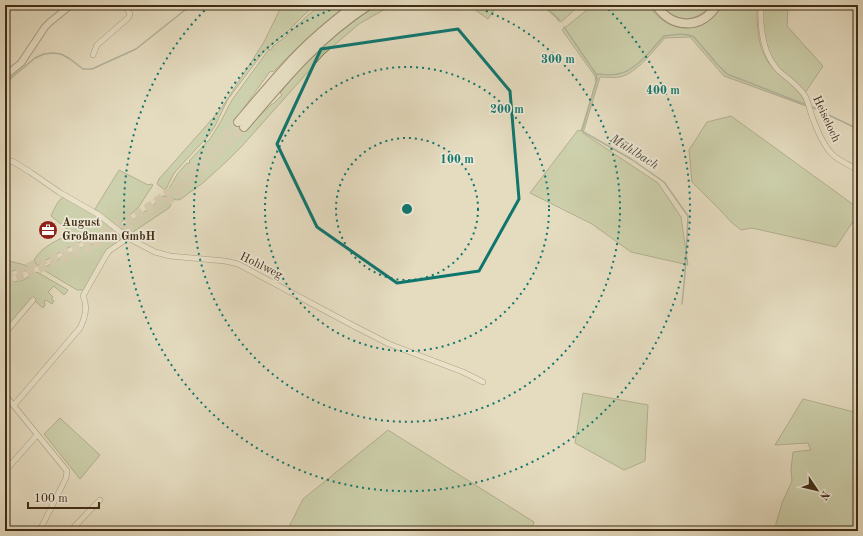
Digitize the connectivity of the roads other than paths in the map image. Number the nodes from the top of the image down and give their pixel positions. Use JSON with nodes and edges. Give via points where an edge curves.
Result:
{"nodes":[{"id":1,"x":70,"y":5,"type":"edge"},
{"id":2,"x":124,"y":5,"type":"edge"},
{"id":3,"x":355,"y":5,"type":"edge"},
{"id":4,"x":369,"y":5,"type":"edge"},
{"id":5,"x":656,"y":5,"type":"edge"},
{"id":6,"x":761,"y":5,"type":"edge"},
{"id":7,"x":715,"y":7,"type":"edge"},
{"id":8,"x":93,"y":55,"type":"dead end"},
{"id":9,"x":5,"y":76,"type":"edge"},
{"id":10,"x":5,"y":165,"type":"edge"},
{"id":11,"x":858,"y":170,"type":"edge"},
{"id":12,"x":128,"y":238,"type":"junction"},
{"id":13,"x":33,"y":300,"type":"dead end"},
{"id":14,"x":5,"y":333,"type":"edge"},
{"id":15,"x":483,"y":382,"type":"dead end"},
{"id":16,"x":5,"y":394,"type":"edge"},
{"id":17,"x":14,"y":405,"type":"junction"},
{"id":18,"x":37,"y":435,"type":"junction"},
{"id":19,"x":5,"y":472,"type":"edge"},
{"id":20,"x":100,"y":500,"type":"dead end"},
{"id":21,"x":40,"y":531,"type":"edge"},
{"id":22,"x":70,"y":531,"type":"edge"}],
"edges":[{"from":1,"to":9,"type":"street","via":[[45,27],[25,59]]},
{"from":2,"to":8,"type":"street","via":[[130,14],[128,18],[97,45]]},
{"from":3,"to":4,"type":"highway","via":[[329,25],[290,62],[241,124],[333,31]]},
{"from":5,"to":7,"type":"highway","via":[[669,18],[685,24],[700,21]]},
{"from":6,"to":11,"type":"street","name":"Heiseloch","via":[[762,35],[769,56],[777,69],[805,96],[828,149],[833,155]]},
{"from":10,"to":12,"type":"street","name":"Hohlweg","via":[[12,161],[99,215]]},
{"from":12,"to":15,"type":"street","name":"Hohlweg","via":[[155,252],[170,256],[238,264],[389,344]]},
{"from":12,"to":17,"type":"street","via":[[109,251],[83,296],[84,319],[80,328]]},
{"from":13,"to":14,"type":"street"},
{"from":16,"to":17,"type":"street"},
{"from":17,"to":18,"type":"street"},
{"from":18,"to":19,"type":"street"},
{"from":18,"to":21,"type":"street","via":[[67,472]]},
{"from":20,"to":22,"type":"street"}]}
